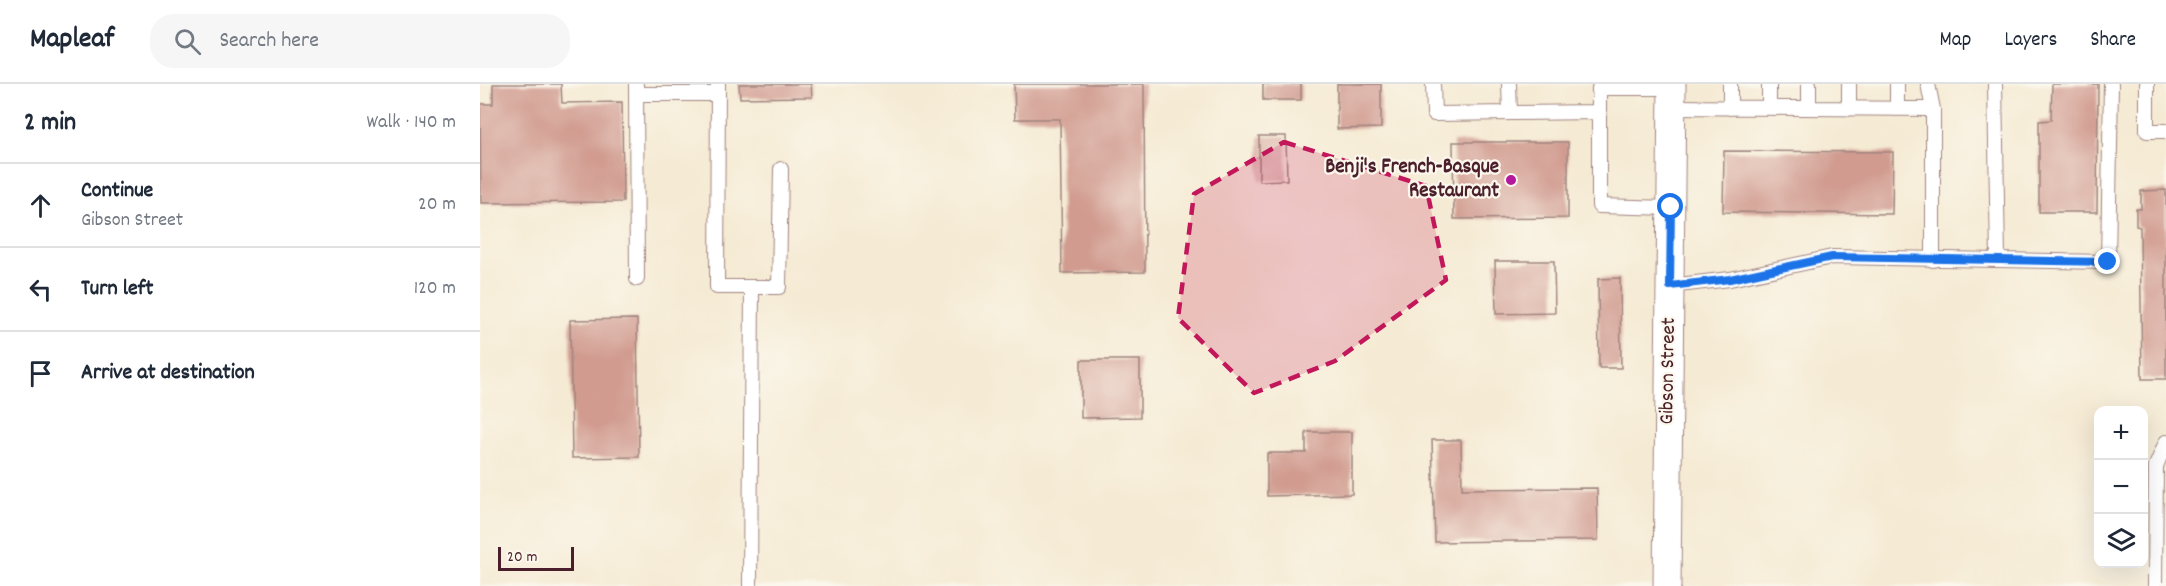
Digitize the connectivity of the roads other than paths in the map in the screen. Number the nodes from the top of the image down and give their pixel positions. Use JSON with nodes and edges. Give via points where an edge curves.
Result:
{"nodes":[{"id":1,"x":1433,"y":84,"type":"edge"},
{"id":2,"x":1509,"y":84,"type":"edge"},
{"id":3,"x":1730,"y":84,"type":"edge"},
{"id":4,"x":1769,"y":84,"type":"edge"},
{"id":5,"x":1809,"y":84,"type":"edge"},
{"id":6,"x":1849,"y":84,"type":"edge"},
{"id":7,"x":1897,"y":84,"type":"edge"},
{"id":8,"x":1928,"y":84,"type":"edge"},
{"id":9,"x":1995,"y":84,"type":"edge"},
{"id":10,"x":2110,"y":84,"type":"edge"},
{"id":11,"x":2147,"y":84,"type":"edge"},
{"id":12,"x":636,"y":89,"type":"edge"},
{"id":13,"x":718,"y":89,"type":"edge"},
{"id":14,"x":1672,"y":93,"type":"edge"},
{"id":15,"x":1730,"y":108,"type":"junction"},
{"id":16,"x":1770,"y":108,"type":"junction"},
{"id":17,"x":1809,"y":108,"type":"junction"},
{"id":18,"x":1849,"y":109,"type":"junction"},
{"id":19,"x":1897,"y":109,"type":"junction"},
{"id":20,"x":1933,"y":109,"type":"junction"},
{"id":21,"x":1599,"y":112,"type":"junction"},
{"id":22,"x":1510,"y":113,"type":"junction"},
{"id":23,"x":2166,"y":131,"type":"edge"},
{"id":24,"x":781,"y":169,"type":"dead end"},
{"id":25,"x":1671,"y":207,"type":"junction"},
{"id":26,"x":1933,"y":260,"type":"junction"},
{"id":27,"x":1998,"y":260,"type":"junction"},
{"id":28,"x":637,"y":279,"type":"dead end"},
{"id":29,"x":1670,"y":286,"type":"junction"},
{"id":30,"x":752,"y":287,"type":"junction"},
{"id":31,"x":2166,"y":442,"type":"edge"},
{"id":32,"x":750,"y":586,"type":"edge"},
{"id":33,"x":1667,"y":586,"type":"edge"},
{"id":34,"x":2155,"y":586,"type":"edge"}],
"edges":[{"from":1,"to":22,"type":"lane","via":[[1434,114]]},
{"from":2,"to":22,"type":"lane"},
{"from":3,"to":15,"type":"lane"},
{"from":4,"to":16,"type":"lane"},
{"from":5,"to":17,"type":"lane"},
{"from":6,"to":18,"type":"lane"},
{"from":7,"to":19,"type":"lane"},
{"from":8,"to":20,"type":"lane"},
{"from":9,"to":27,"type":"lane"},
{"from":10,"to":27,"type":"lane","via":[[2108,262]]},
{"from":11,"to":23,"type":"lane","via":[[2147,131]]},
{"from":12,"to":13,"type":"lane"},
{"from":12,"to":28,"type":"lane"},
{"from":13,"to":30,"type":"lane","via":[[717,287]]},
{"from":14,"to":15,"type":"lane"},
{"from":14,"to":21,"type":"lane","via":[[1599,88]]},
{"from":14,"to":25,"type":"street","name":"Gibson Street"},
{"from":15,"to":16,"type":"lane"},
{"from":16,"to":17,"type":"lane"},
{"from":17,"to":18,"type":"lane"},
{"from":18,"to":19,"type":"lane"},
{"from":19,"to":20,"type":"lane"},
{"from":20,"to":26,"type":"lane"},
{"from":21,"to":22,"type":"lane"},
{"from":21,"to":25,"type":"lane","via":[[1599,206]]},
{"from":24,"to":30,"type":"lane","via":[[779,286]]},
{"from":25,"to":29,"type":"street","name":"Gibson Street"},
{"from":26,"to":27,"type":"lane"},
{"from":26,"to":29,"type":"lane","via":[[1832,257],[1730,279]]},
{"from":29,"to":33,"type":"street","name":"Gibson Street"},
{"from":30,"to":32,"type":"lane"},
{"from":31,"to":34,"type":"lane","via":[[2156,466]]}]}
